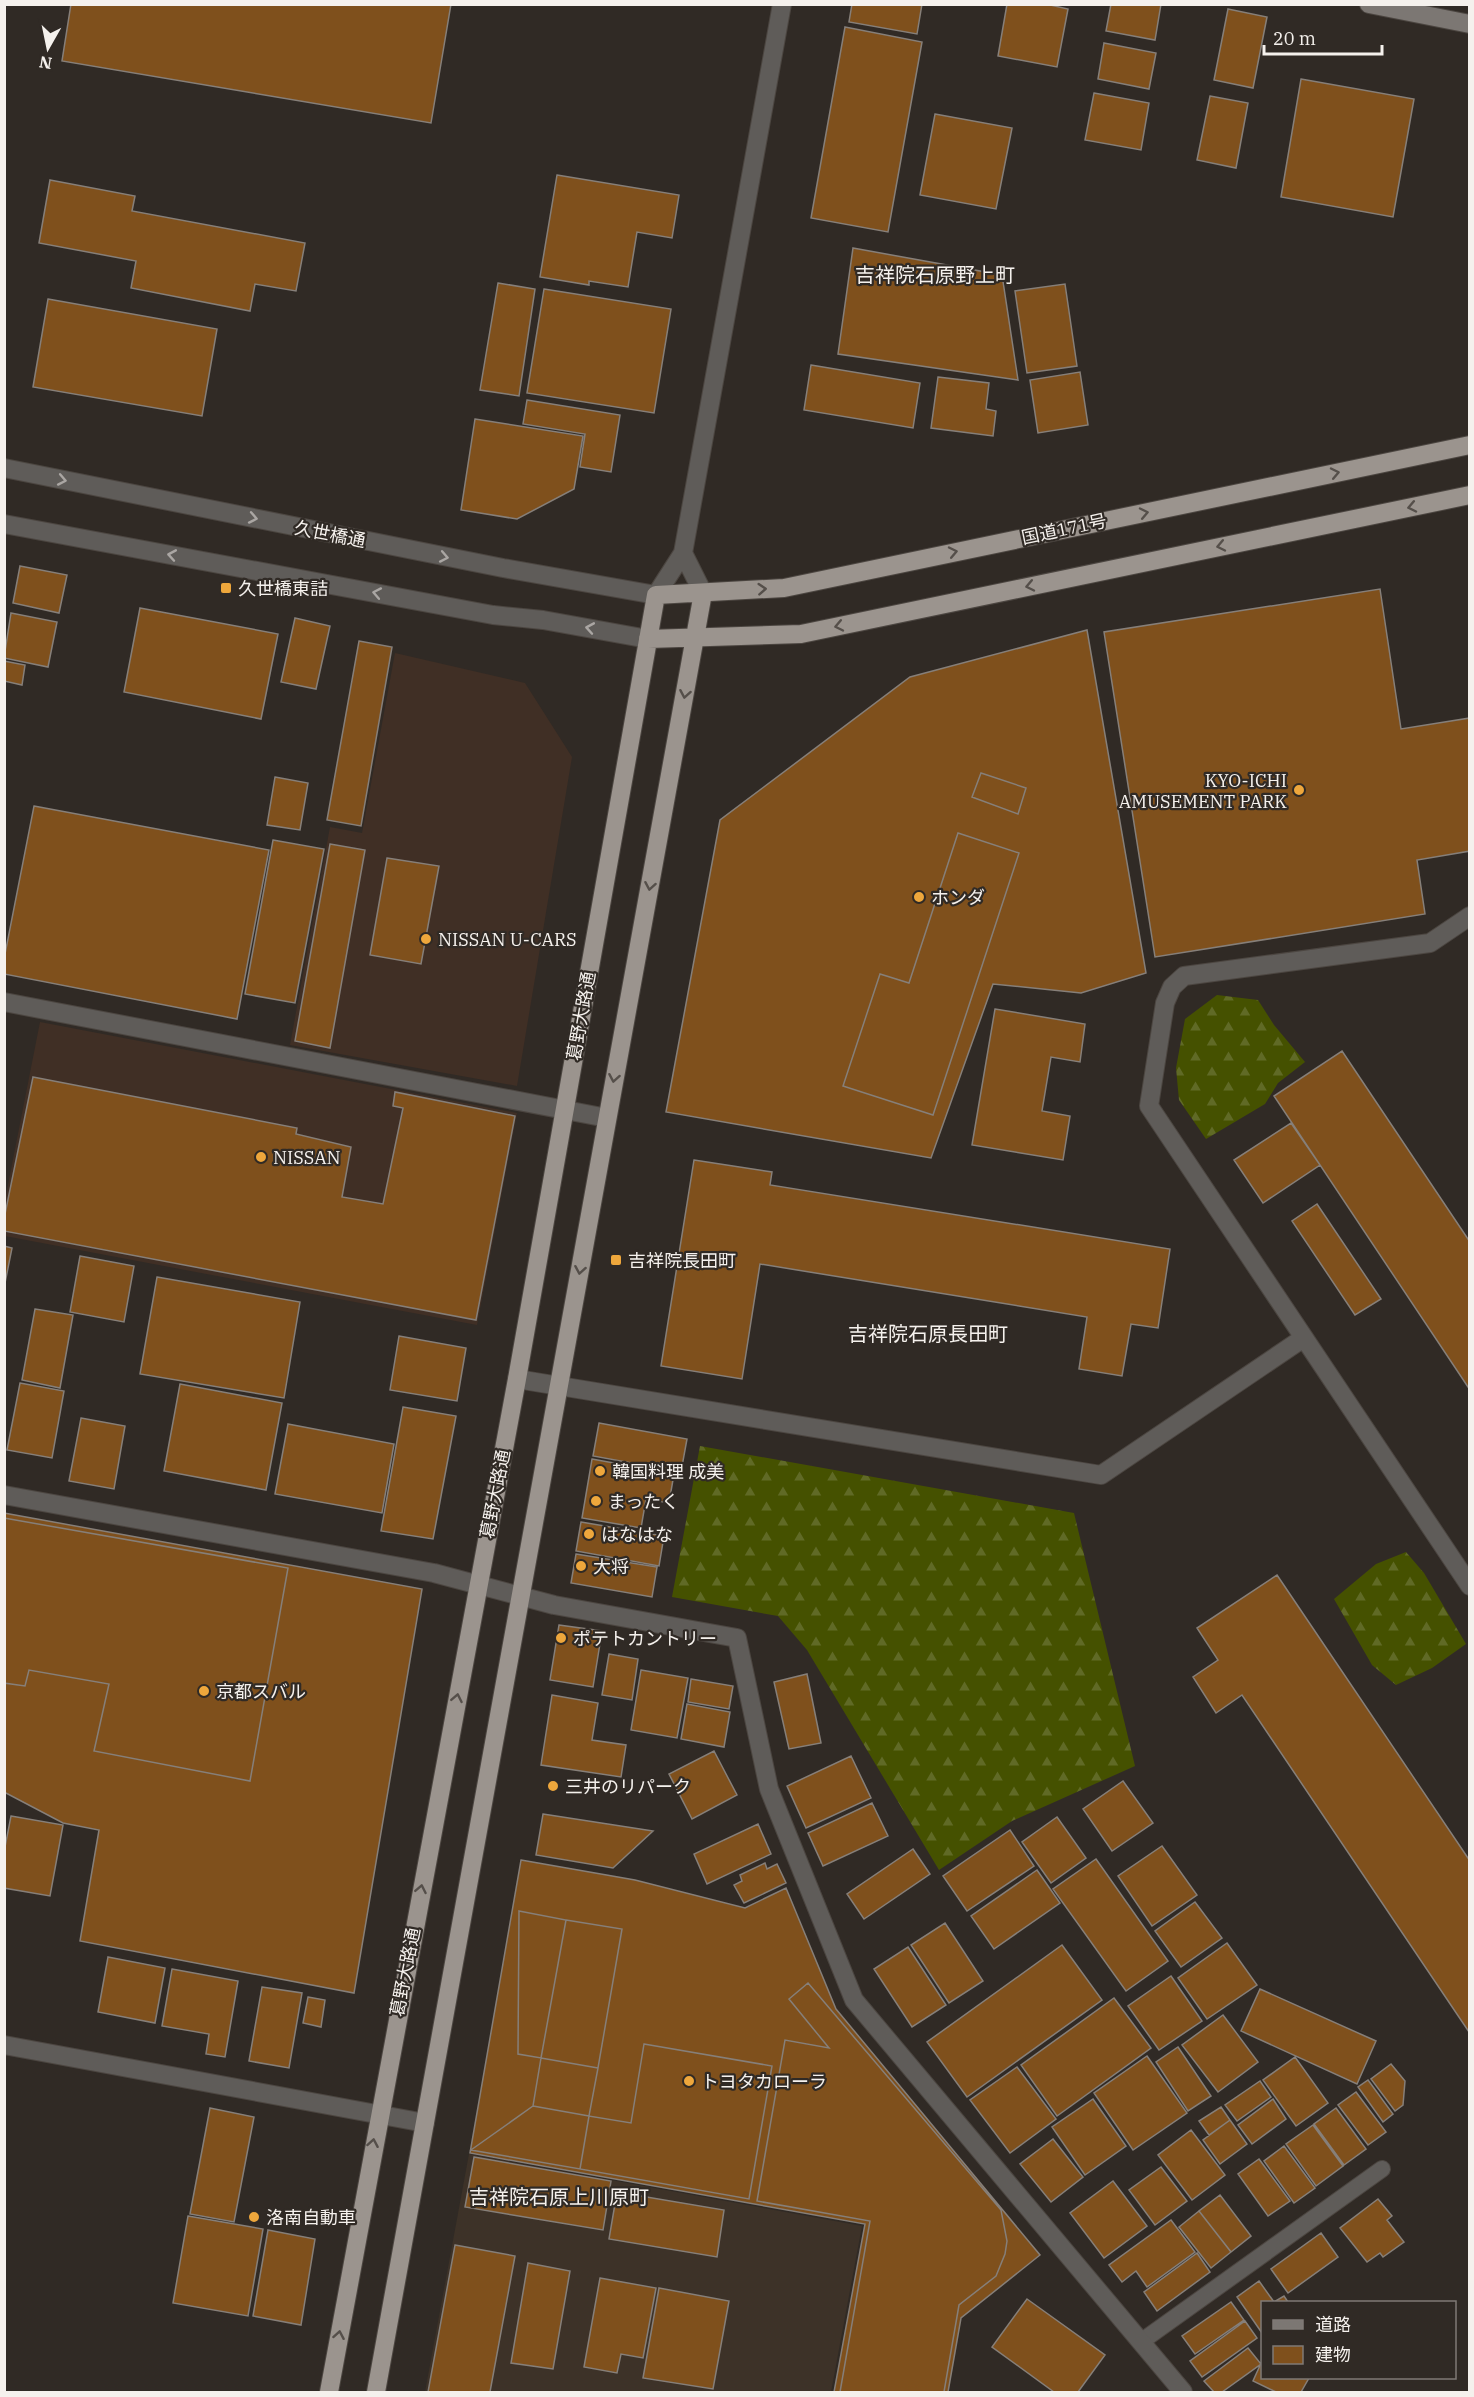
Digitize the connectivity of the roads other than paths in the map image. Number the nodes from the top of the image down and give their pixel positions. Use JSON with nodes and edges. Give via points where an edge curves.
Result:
{"nodes":[{"id":1,"x":782,"y":4,"type":"edge"},
{"id":2,"x":1368,"y":4,"type":"edge"},
{"id":3,"x":1470,"y":24,"type":"edge"},
{"id":4,"x":1470,"y":445,"type":"edge"},
{"id":5,"x":4,"y":468,"type":"edge"},
{"id":6,"x":1470,"y":495,"type":"edge"},
{"id":7,"x":4,"y":524,"type":"edge"},
{"id":8,"x":683,"y":553,"type":"junction"},
{"id":9,"x":703,"y":593,"type":"junction"},
{"id":10,"x":656,"y":595,"type":"junction"},
{"id":11,"x":695,"y":637,"type":"junction"},
{"id":12,"x":648,"y":639,"type":"junction"},
{"id":13,"x":1470,"y":916,"type":"edge"},
{"id":14,"x":4,"y":1002,"type":"edge"},
{"id":15,"x":564,"y":1109,"type":"junction"},
{"id":16,"x":607,"y":1118,"type":"junction"},
{"id":17,"x":1302,"y":1340,"type":"junction"},
{"id":18,"x":517,"y":1379,"type":"junction"},
{"id":19,"x":559,"y":1385,"type":"junction"},
{"id":20,"x":4,"y":1495,"type":"edge"},
{"id":21,"x":478,"y":1584,"type":"junction"},
{"id":22,"x":1470,"y":1586,"type":"edge"},
{"id":23,"x":520,"y":1596,"type":"junction"},
{"id":24,"x":4,"y":2045,"type":"edge"},
{"id":25,"x":379,"y":2113,"type":"junction"},
{"id":26,"x":425,"y":2122,"type":"junction"},
{"id":27,"x":1382,"y":2169,"type":"dead end"},
{"id":28,"x":1142,"y":2341,"type":"junction"},
{"id":29,"x":329,"y":2392,"type":"edge"},
{"id":30,"x":375,"y":2392,"type":"edge"},
{"id":31,"x":1183,"y":2392,"type":"edge"}],
"edges":[{"from":1,"to":8,"type":"street"},
{"from":2,"to":3,"type":"main road"},
{"from":9,"to":4,"type":"highway","name":"国道171号","one_way":true,"via":[[784,588]]},
{"from":5,"to":10,"type":"street","name":"久世橋通","one_way":true},
{"from":6,"to":11,"type":"highway","one_way":true,"via":[[801,634]]},
{"from":12,"to":7,"type":"street","one_way":true,"via":[[493,615]]},
{"from":8,"to":9,"type":"street"},
{"from":8,"to":10,"type":"street"},
{"from":9,"to":10,"type":"highway","name":"国道171号"},
{"from":9,"to":11,"type":"highway"},
{"from":10,"to":12,"type":"highway","name":"葛野大路通"},
{"from":11,"to":12,"type":"highway"},
{"from":11,"to":16,"type":"highway","one_way":true},
{"from":12,"to":15,"type":"highway","name":"葛野大路通"},
{"from":13,"to":17,"type":"street","via":[[1430,943],[1184,976],[1172,987],[1165,1003],[1149,1106]]},
{"from":14,"to":15,"type":"street"},
{"from":15,"to":16,"type":"street"},
{"from":15,"to":18,"type":"highway","name":"葛野大路通"},
{"from":16,"to":19,"type":"highway","one_way":true},
{"from":17,"to":19,"type":"street","via":[[1101,1475]]},
{"from":17,"to":22,"type":"street"},
{"from":18,"to":19,"type":"street"},
{"from":18,"to":21,"type":"highway","name":"葛野大路通"},
{"from":19,"to":23,"type":"highway"},
{"from":20,"to":21,"type":"street"},
{"from":21,"to":23,"type":"street"},
{"from":25,"to":21,"type":"highway","name":"葛野大路通","one_way":true},
{"from":23,"to":26,"type":"highway"},
{"from":23,"to":28,"type":"street","via":[[737,1638],[769,1789],[854,2000]]},
{"from":24,"to":25,"type":"street"},
{"from":25,"to":26,"type":"street"},
{"from":29,"to":25,"type":"highway","name":"葛野大路通","one_way":true},
{"from":26,"to":30,"type":"highway"},
{"from":27,"to":28,"type":"lane"},
{"from":28,"to":31,"type":"street"}]}
